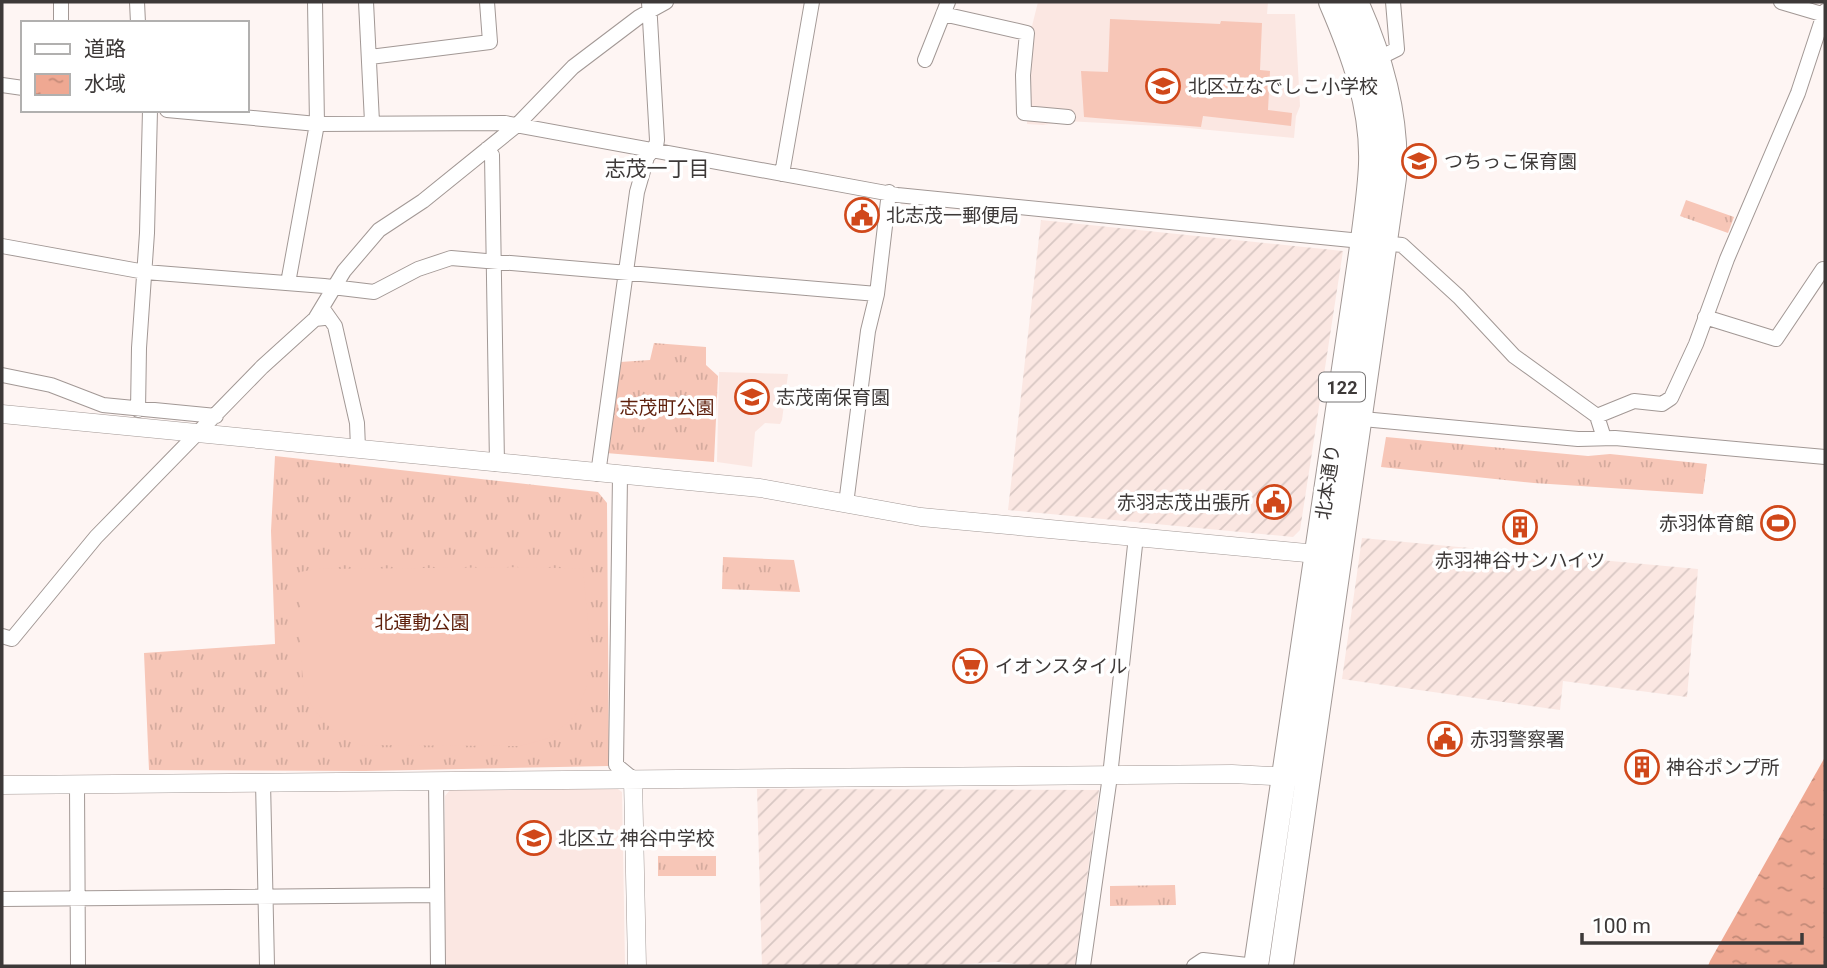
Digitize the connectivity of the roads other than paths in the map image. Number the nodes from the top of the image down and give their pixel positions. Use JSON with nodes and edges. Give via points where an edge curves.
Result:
{"nodes":[{"id":1,"x":61,"y":2,"type":"edge"},
{"id":2,"x":137,"y":2,"type":"edge"},
{"id":3,"x":315,"y":2,"type":"edge"},
{"id":4,"x":366,"y":2,"type":"edge"},
{"id":5,"x":487,"y":2,"type":"edge"},
{"id":6,"x":666,"y":2,"type":"edge"},
{"id":7,"x":813,"y":2,"type":"edge"},
{"id":8,"x":1331,"y":2,"type":"edge"},
{"id":9,"x":1356,"y":2,"type":"edge"},
{"id":10,"x":1393,"y":2,"type":"edge"},
{"id":11,"x":1781,"y":2,"type":"edge"},
{"id":12,"x":650,"y":6,"type":"edge"},
{"id":13,"x":946,"y":8,"type":"edge"},
{"id":14,"x":1825,"y":14,"type":"edge"},
{"id":15,"x":61,"y":21,"type":"edge"},
{"id":16,"x":138,"y":21,"type":"edge"},
{"id":17,"x":370,"y":57,"type":"junction"},
{"id":18,"x":1379,"y":58,"type":"junction"},
{"id":19,"x":925,"y":60,"type":"dead end"},
{"id":20,"x":2,"y":85,"type":"edge"},
{"id":21,"x":21,"y":88,"type":"edge"},
{"id":22,"x":150,"y":112,"type":"edge"},
{"id":23,"x":188,"y":112,"type":"edge"},
{"id":24,"x":1068,"y":117,"type":"dead end"},
{"id":25,"x":372,"y":122,"type":"junction"},
{"id":26,"x":317,"y":124,"type":"junction"},
{"id":27,"x":517,"y":125,"type":"junction"},
{"id":28,"x":487,"y":149,"type":"junction"},
{"id":29,"x":652,"y":149,"type":"junction"},
{"id":30,"x":782,"y":174,"type":"junction"},
{"id":31,"x":888,"y":192,"type":"junction"},
{"id":32,"x":1375,"y":242,"type":"junction"},
{"id":33,"x":2,"y":246,"type":"edge"},
{"id":34,"x":492,"y":261,"type":"junction"},
{"id":35,"x":1825,"y":270,"type":"edge"},
{"id":36,"x":145,"y":272,"type":"junction"},
{"id":37,"x":626,"y":272,"type":"junction"},
{"id":38,"x":288,"y":283,"type":"junction"},
{"id":39,"x":335,"y":287,"type":"junction"},
{"id":40,"x":877,"y":294,"type":"junction"},
{"id":41,"x":322,"y":315,"type":"junction"},
{"id":42,"x":1706,"y":317,"type":"junction"},
{"id":43,"x":2,"y":375,"type":"edge"},
{"id":44,"x":138,"y":410,"type":"junction"},
{"id":45,"x":2,"y":414,"type":"edge"},
{"id":46,"x":216,"y":416,"type":"junction"},
{"id":47,"x":1597,"y":416,"type":"junction"},
{"id":48,"x":1349,"y":418,"type":"junction"},
{"id":49,"x":201,"y":432,"type":"junction"},
{"id":50,"x":1604,"y":438,"type":"junction"},
{"id":51,"x":358,"y":448,"type":"junction"},
{"id":52,"x":1825,"y":457,"type":"edge"},
{"id":53,"x":497,"y":464,"type":"junction"},
{"id":54,"x":598,"y":474,"type":"junction"},
{"id":55,"x":620,"y":476,"type":"junction"},
{"id":56,"x":846,"y":504,"type":"junction"},
{"id":57,"x":1136,"y":536,"type":"junction"},
{"id":58,"x":1317,"y":554,"type":"junction"},
{"id":59,"x":2,"y":636,"type":"edge"},
{"id":60,"x":1110,"y":776,"type":"junction"},
{"id":61,"x":1296,"y":777,"type":"junction"},
{"id":62,"x":633,"y":779,"type":"junction"},
{"id":63,"x":436,"y":780,"type":"junction"},
{"id":64,"x":263,"y":782,"type":"junction"},
{"id":65,"x":2,"y":785,"type":"edge"},
{"id":66,"x":77,"y":785,"type":"junction"},
{"id":67,"x":436,"y":895,"type":"junction"},
{"id":68,"x":266,"y":897,"type":"junction"},
{"id":69,"x":78,"y":898,"type":"junction"},
{"id":70,"x":2,"y":899,"type":"edge"},
{"id":71,"x":78,"y":966,"type":"edge"},
{"id":72,"x":267,"y":966,"type":"edge"},
{"id":73,"x":438,"y":966,"type":"edge"},
{"id":74,"x":637,"y":966,"type":"edge"},
{"id":75,"x":1083,"y":966,"type":"edge"},
{"id":76,"x":1194,"y":966,"type":"edge"},
{"id":77,"x":1256,"y":966,"type":"edge"},
{"id":78,"x":1281,"y":966,"type":"edge"}],
"edges":[{"from":1,"to":15,"type":"street"},
{"from":2,"to":16,"type":"street"},
{"from":3,"to":26,"type":"street"},
{"from":4,"to":17,"type":"street"},
{"from":5,"to":17,"type":"street","via":[[491,42]]},
{"from":6,"to":12,"type":"street"},
{"from":7,"to":30,"type":"street"},
{"from":8,"to":32,"type":"highway","name":"北本通り","number":"122","via":[[1349,44],[1365,102]]},
{"from":9,"to":18,"type":"highway","name":"北本通り","number":"122"},
{"from":10,"to":18,"type":"street","via":[[1396,49]]},
{"from":11,"to":14,"type":"street"},
{"from":12,"to":27,"type":"street","via":[[573,68]]},
{"from":12,"to":29,"type":"street","via":[[657,140]]},
{"from":13,"to":19,"type":"street"},
{"from":13,"to":24,"type":"street","via":[[1027,33],[1024,113]]},
{"from":14,"to":42,"type":"street","via":[[1798,93]]},
{"from":17,"to":25,"type":"street"},
{"from":18,"to":32,"type":"highway","name":"北本通り","number":"122","via":[[1395,153]]},
{"from":20,"to":21,"type":"street"},
{"from":22,"to":36,"type":"street"},
{"from":23,"to":26,"type":"street"},
{"from":25,"to":26,"type":"street"},
{"from":25,"to":27,"type":"street"},
{"from":26,"to":38,"type":"street"},
{"from":27,"to":28,"type":"street"},
{"from":27,"to":29,"type":"street"},
{"from":28,"to":34,"type":"street","via":[[492,155]]},
{"from":28,"to":39,"type":"street","via":[[379,230]]},
{"from":29,"to":30,"type":"street"},
{"from":29,"to":37,"type":"street","via":[[637,192]]},
{"from":30,"to":31,"type":"street"},
{"from":31,"to":32,"type":"street"},
{"from":31,"to":40,"type":"street"},
{"from":32,"to":47,"type":"street","via":[[1402,245],[1514,356]]},
{"from":32,"to":48,"type":"highway","name":"北本通り","number":"122"},
{"from":33,"to":36,"type":"street"},
{"from":34,"to":37,"type":"street"},
{"from":34,"to":39,"type":"street","via":[[448,258],[374,292]]},
{"from":34,"to":53,"type":"street"},
{"from":35,"to":42,"type":"street","via":[[1776,339]]},
{"from":36,"to":38,"type":"street"},
{"from":36,"to":44,"type":"street"},
{"from":37,"to":40,"type":"street"},
{"from":37,"to":54,"type":"street"},
{"from":38,"to":39,"type":"street"},
{"from":39,"to":41,"type":"street"},
{"from":40,"to":56,"type":"street","via":[[868,331]]},
{"from":41,"to":46,"type":"street","via":[[262,367]]},
{"from":41,"to":51,"type":"street","via":[[335,326],[357,423]]},
{"from":42,"to":47,"type":"street","via":[[1671,398],[1662,404],[1634,401]]},
{"from":43,"to":44,"type":"street","via":[[51,385],[103,405]]},
{"from":44,"to":46,"type":"street"},
{"from":45,"to":49,"type":"street"},
{"from":46,"to":49,"type":"street"},
{"from":47,"to":50,"type":"street"},
{"from":48,"to":50,"type":"street"},
{"from":48,"to":58,"type":"highway","name":"北本通り","number":"122"},
{"from":48,"to":61,"type":"highway","name":"北本通り","number":"122"},
{"from":49,"to":51,"type":"street"},
{"from":49,"to":59,"type":"street","via":[[96,537],[12,639]]},
{"from":50,"to":52,"type":"street"},
{"from":51,"to":53,"type":"street"},
{"from":53,"to":54,"type":"street"},
{"from":54,"to":55,"type":"street"},
{"from":55,"to":56,"type":"street","via":[[760,488]]},
{"from":55,"to":62,"type":"street","via":[[616,765]]},
{"from":56,"to":57,"type":"street","via":[[921,517]]},
{"from":57,"to":58,"type":"street"},
{"from":57,"to":60,"type":"street"},
{"from":58,"to":61,"type":"highway","name":"北本通り","number":"122"},
{"from":60,"to":61,"type":"street"},
{"from":60,"to":62,"type":"street"},
{"from":60,"to":75,"type":"street"},
{"from":61,"to":77,"type":"highway","name":"北本通り","number":"122"},
{"from":61,"to":78,"type":"highway","name":"北本通り","number":"122"},
{"from":62,"to":63,"type":"street"},
{"from":62,"to":74,"type":"street"},
{"from":63,"to":64,"type":"street"},
{"from":63,"to":67,"type":"street"},
{"from":64,"to":66,"type":"street"},
{"from":64,"to":68,"type":"street"},
{"from":65,"to":66,"type":"street"},
{"from":66,"to":69,"type":"street"},
{"from":67,"to":68,"type":"street"},
{"from":67,"to":73,"type":"street"},
{"from":68,"to":69,"type":"street"},
{"from":68,"to":72,"type":"street"},
{"from":69,"to":70,"type":"street"},
{"from":69,"to":71,"type":"street"},
{"from":76,"to":77,"type":"street","via":[[1203,960]]}]}
